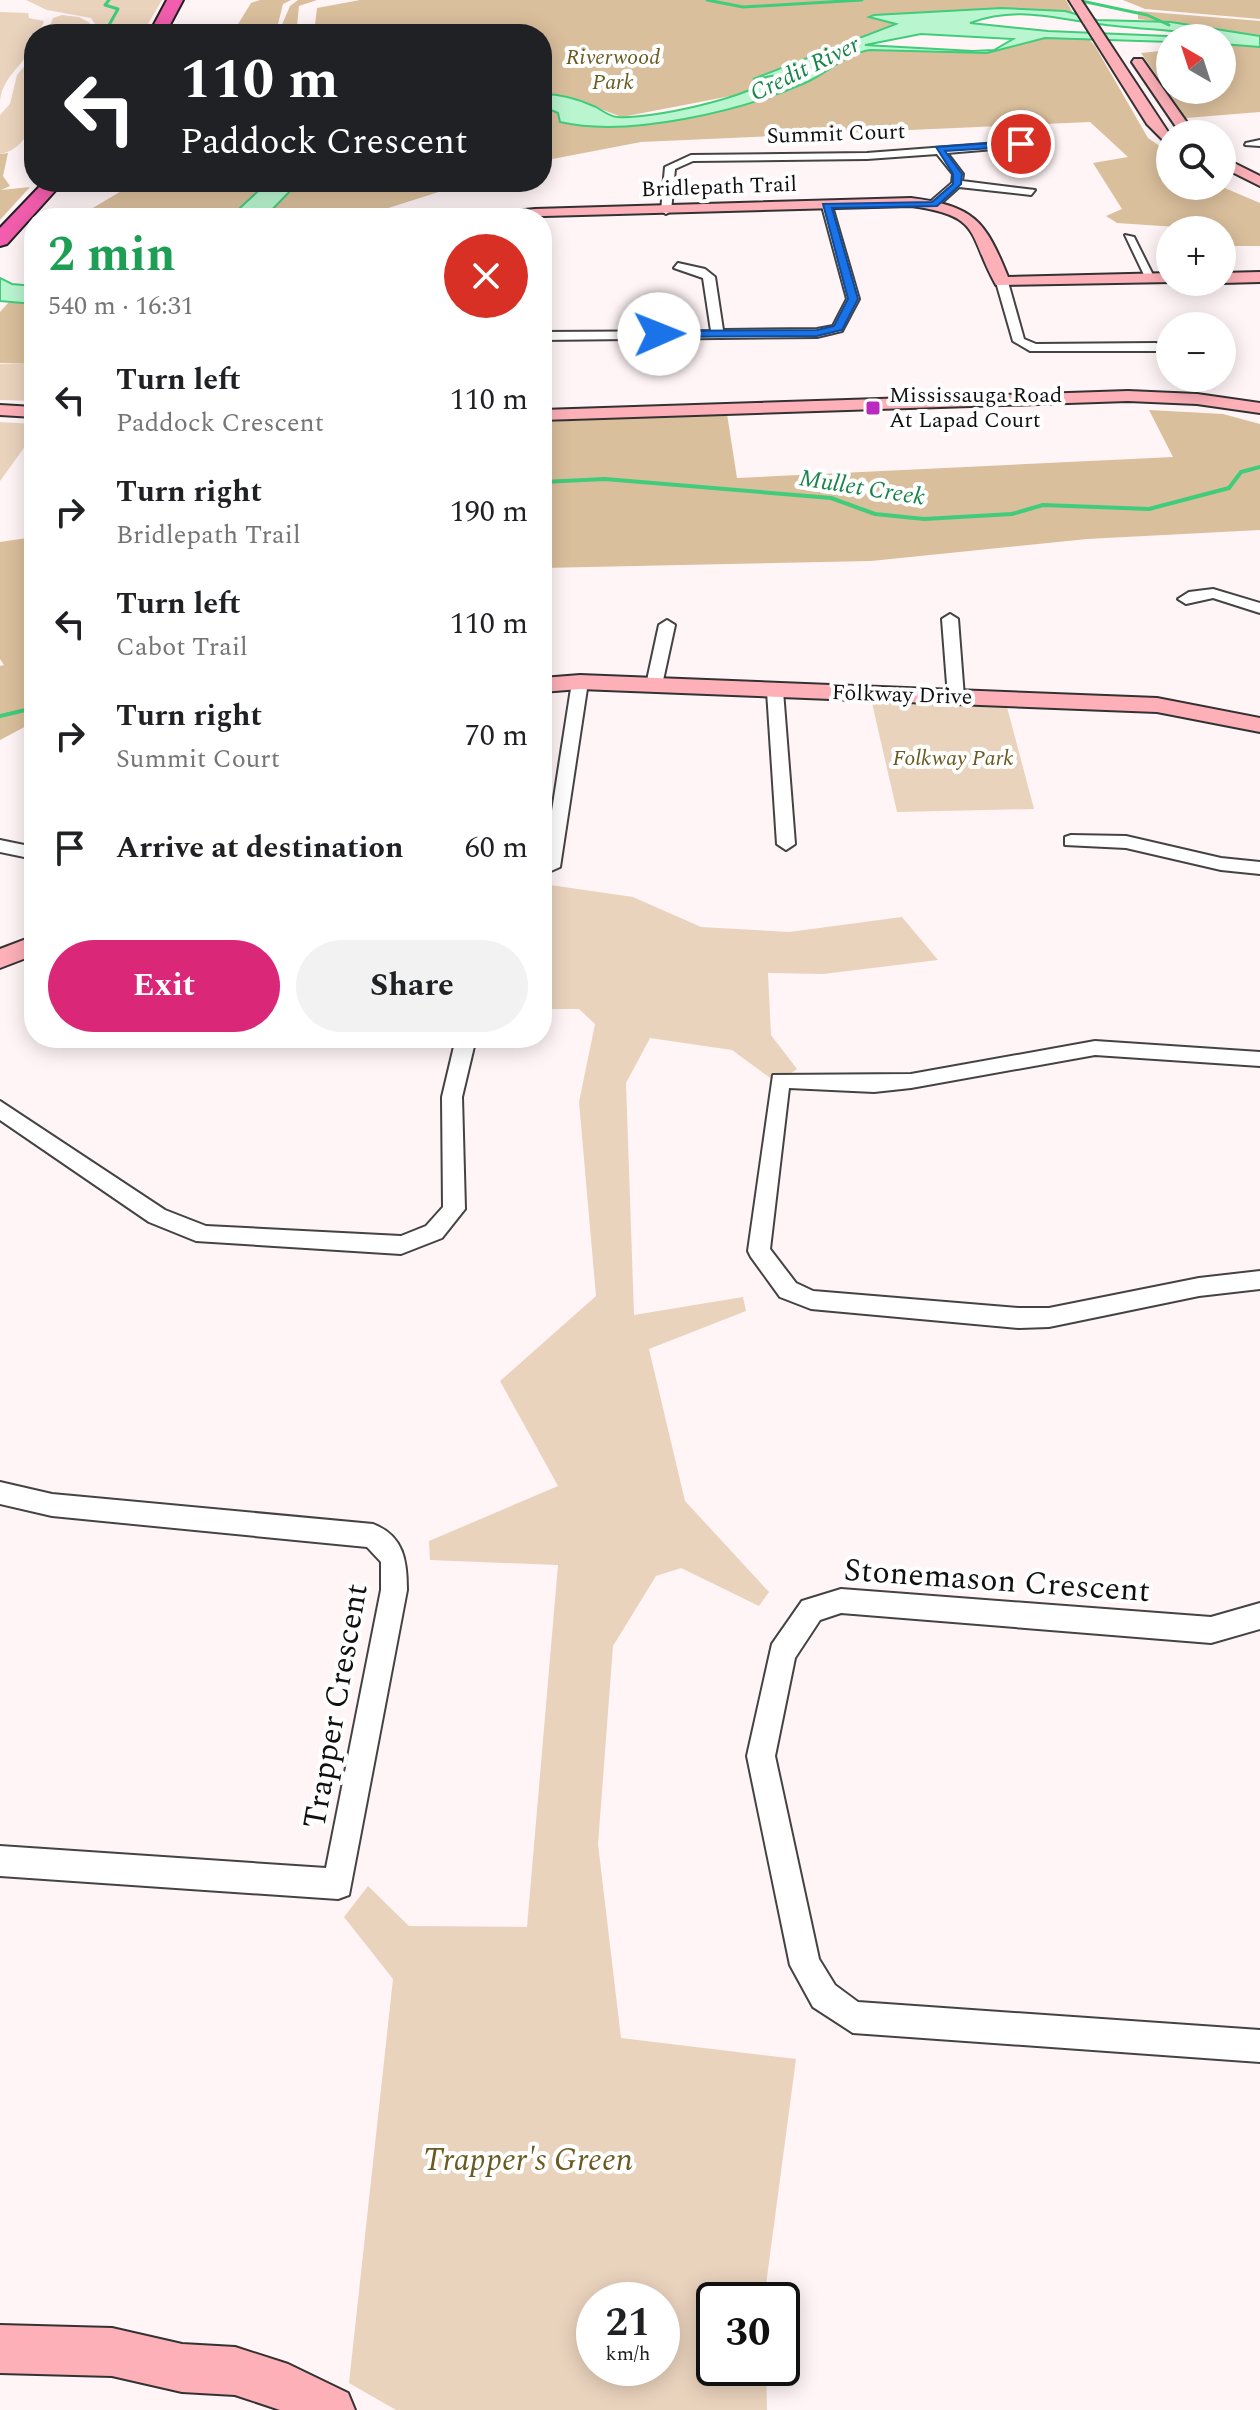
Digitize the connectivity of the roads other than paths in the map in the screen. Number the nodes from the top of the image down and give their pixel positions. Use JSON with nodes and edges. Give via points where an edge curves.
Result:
{"nodes":[{"id":1,"x":175,"y":0,"type":"edge"},
{"id":2,"x":1075,"y":0,"type":"edge"},
{"id":3,"x":162,"y":24,"type":"edge"},
{"id":4,"x":1131,"y":50,"type":"dead end"},
{"id":5,"x":1177,"y":120,"type":"edge"},
{"id":6,"x":1156,"y":125,"type":"edge"},
{"id":7,"x":1049,"y":142,"type":"dead end"},
{"id":8,"x":939,"y":149,"type":"junction"},
{"id":9,"x":1236,"y":169,"type":"edge"},
{"id":10,"x":1260,"y":182,"type":"edge"},
{"id":11,"x":957,"y":184,"type":"junction"},
{"id":12,"x":1236,"y":185,"type":"edge"},
{"id":13,"x":45,"y":192,"type":"edge"},
{"id":14,"x":1031,"y":192,"type":"dead end"},
{"id":15,"x":1260,"y":196,"type":"edge"},
{"id":16,"x":934,"y":204,"type":"junction"},
{"id":17,"x":827,"y":206,"type":"junction"},
{"id":18,"x":30,"y":208,"type":"edge"},
{"id":19,"x":666,"y":211,"type":"junction"},
{"id":20,"x":24,"y":215,"type":"edge"},
{"id":21,"x":552,"y":215,"type":"edge"},
{"id":22,"x":1129,"y":237,"type":"dead end"},
{"id":23,"x":0,"y":240,"type":"edge"},
{"id":24,"x":678,"y":266,"type":"dead end"},
{"id":25,"x":1260,"y":277,"type":"edge"},
{"id":26,"x":1236,"y":278,"type":"edge"},
{"id":27,"x":1152,"y":279,"type":"junction"},
{"id":28,"x":1156,"y":279,"type":"edge"},
{"id":29,"x":1002,"y":282,"type":"junction"},
{"id":30,"x":717,"y":333,"type":"junction"},
{"id":31,"x":552,"y":336,"type":"edge"},
{"id":32,"x":1156,"y":347,"type":"dead end"},
{"id":33,"x":1260,"y":408,"type":"edge"},
{"id":34,"x":0,"y":410,"type":"edge"},
{"id":35,"x":24,"y":411,"type":"edge"},
{"id":36,"x":552,"y":415,"type":"edge"},
{"id":37,"x":1186,"y":599,"type":"dead end"},
{"id":38,"x":1260,"y":608,"type":"edge"},
{"id":39,"x":950,"y":619,"type":"dead end"},
{"id":40,"x":667,"y":625,"type":"dead end"},
{"id":41,"x":580,"y":682,"type":"junction"},
{"id":42,"x":552,"y":684,"type":"edge"},
{"id":43,"x":654,"y":685,"type":"junction"},
{"id":44,"x":775,"y":691,"type":"junction"},
{"id":45,"x":956,"y":697,"type":"junction"},
{"id":46,"x":1260,"y":725,"type":"edge"},
{"id":47,"x":552,"y":830,"type":"edge"},
{"id":48,"x":1071,"y":841,"type":"dead end"},
{"id":49,"x":786,"y":844,"type":"dead end"},
{"id":50,"x":0,"y":846,"type":"edge"},
{"id":51,"x":24,"y":851,"type":"edge"},
{"id":52,"x":1260,"y":868,"type":"edge"},
{"id":53,"x":24,"y":949,"type":"edge"},
{"id":54,"x":0,"y":959,"type":"edge"},
{"id":55,"x":464,"y":1048,"type":"edge"},
{"id":56,"x":1260,"y":1059,"type":"edge"},
{"id":57,"x":0,"y":1109,"type":"edge"},
{"id":58,"x":1260,"y":1280,"type":"edge"},
{"id":59,"x":0,"y":1493,"type":"edge"},
{"id":60,"x":1260,"y":1616,"type":"edge"},
{"id":61,"x":0,"y":1861,"type":"edge"},
{"id":62,"x":1260,"y":2046,"type":"edge"},
{"id":63,"x":0,"y":2349,"type":"edge"},
{"id":64,"x":331,"y":2410,"type":"edge"}],
"edges":[{"from":1,"to":3,"type":"highway"},
{"from":2,"to":6,"type":"main road"},
{"from":4,"to":5,"type":"main road"},
{"from":7,"to":8,"type":"street","name":"Summit Court"},
{"from":8,"to":11,"type":"street","via":[[958,174]]},
{"from":8,"to":19,"type":"street","name":"Summit Court","via":[[867,156],[691,158],[670,167]]},
{"from":9,"to":10,"type":"main road"},
{"from":11,"to":14,"type":"street"},
{"from":11,"to":16,"type":"street"},
{"from":12,"to":15,"type":"main road"},
{"from":13,"to":18,"type":"highway"},
{"from":16,"to":17,"type":"main road","name":"Bridlepath Trail"},
{"from":16,"to":29,"type":"main road","name":"Bridlepath Trail","via":[[972,218],[980,227]]},
{"from":17,"to":19,"type":"main road","name":"Bridlepath Trail"},
{"from":17,"to":30,"type":"street","via":[[853,299],[838,328],[817,333]]},
{"from":19,"to":21,"type":"main road","name":"Bridlepath Trail"},
{"from":20,"to":23,"type":"highway"},
{"from":22,"to":27,"type":"street"},
{"from":24,"to":30,"type":"street","via":[[709,277]]},
{"from":25,"to":26,"type":"main road"},
{"from":27,"to":28,"type":"main road"},
{"from":27,"to":29,"type":"main road"},
{"from":29,"to":32,"type":"street","name":"Bridlepath Trail","via":[[1019,341],[1034,348]]},
{"from":30,"to":31,"type":"street"},
{"from":33,"to":36,"type":"main road","via":[[1128,396]]},
{"from":34,"to":35,"type":"main road"},
{"from":37,"to":38,"type":"street","via":[[1218,593]]},
{"from":39,"to":45,"type":"street"},
{"from":40,"to":43,"type":"street"},
{"from":41,"to":42,"type":"main road","name":"Folkway Drive"},
{"from":41,"to":43,"type":"main road","name":"Folkway Drive"},
{"from":41,"to":47,"type":"street"},
{"from":43,"to":44,"type":"main road","name":"Folkway Drive"},
{"from":44,"to":45,"type":"main road","name":"Folkway Drive"},
{"from":44,"to":49,"type":"street"},
{"from":45,"to":46,"type":"main road","name":"Folkway Drive","via":[[1157,705]]},
{"from":48,"to":52,"type":"street","via":[[1126,842]]},
{"from":50,"to":51,"type":"street"},
{"from":53,"to":54,"type":"main road"},
{"from":55,"to":57,"type":"street","via":[[452,1097],[454,1209],[420,1243],[390,1246],[204,1235],[183,1229]]},
{"from":56,"to":58,"type":"street","via":[[1095,1048],[911,1081],[780,1080],[759,1251],[788,1290],[811,1300],[1019,1318],[1050,1319],[1189,1286]]},
{"from":59,"to":61,"type":"street","name":"Trapper Crescent","via":[[52,1505],[373,1536],[394,1558],[394,1590],[338,1884]]},
{"from":60,"to":62,"type":"street","name":"Stonemason Crescent","via":[[1211,1630],[841,1601],[811,1610],[782,1653],[761,1756],[805,1965],[824,1996],[853,2017]]},
{"from":63,"to":64,"type":"main road","via":[[112,2352],[182,2368],[235,2371],[288,2388]]}]}
